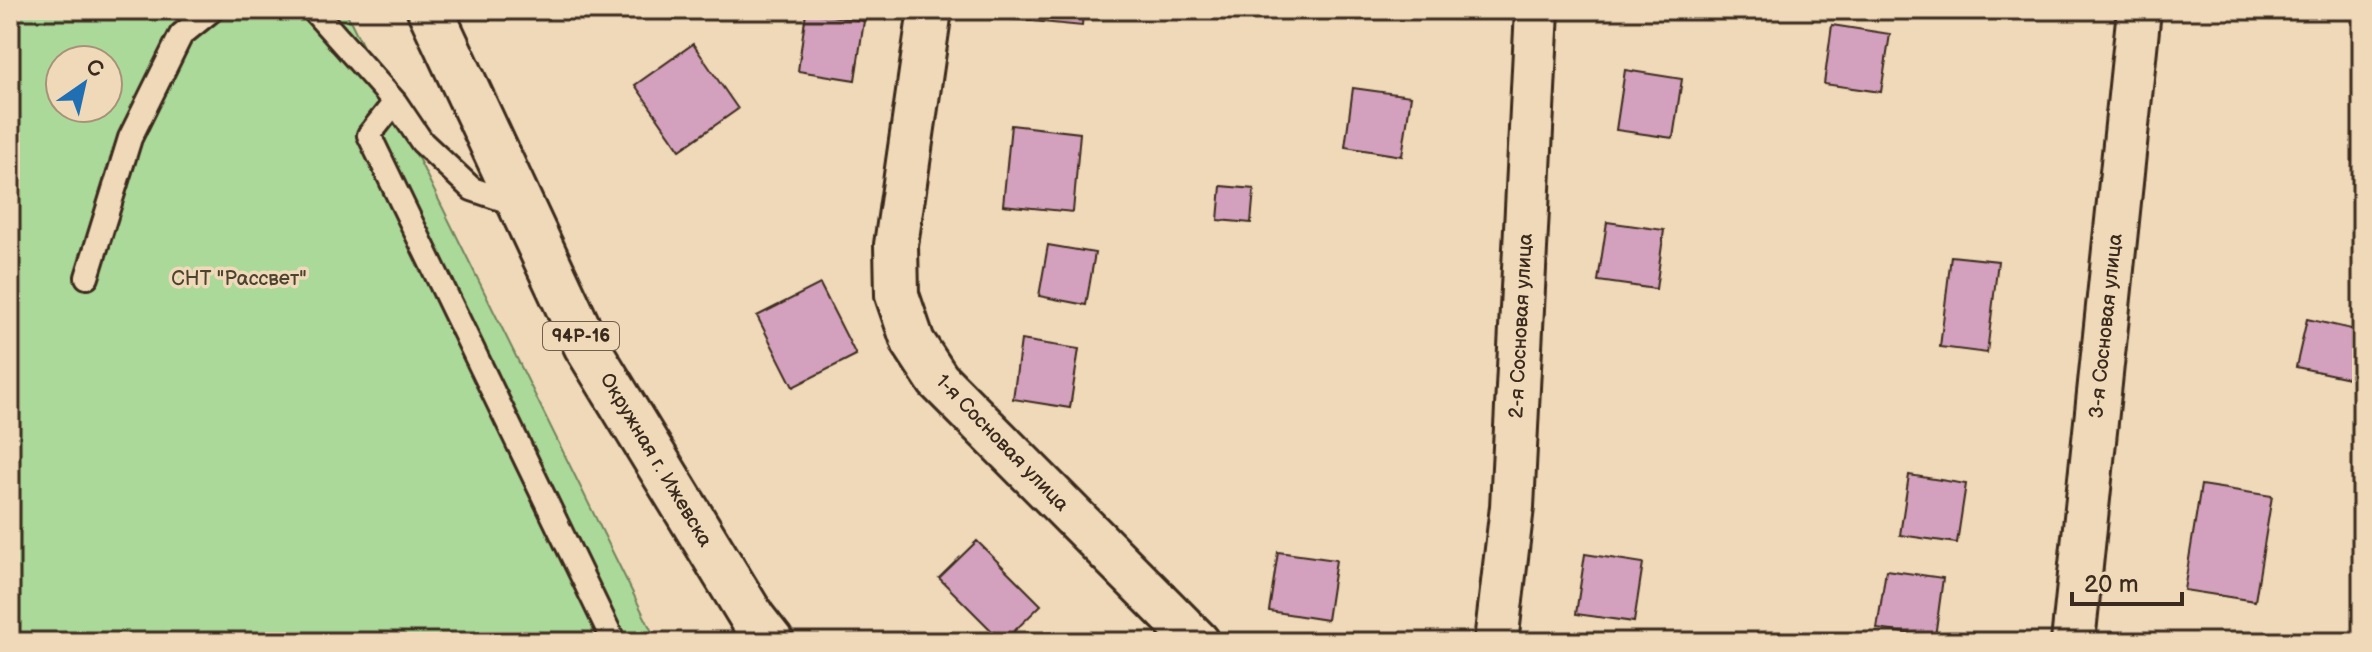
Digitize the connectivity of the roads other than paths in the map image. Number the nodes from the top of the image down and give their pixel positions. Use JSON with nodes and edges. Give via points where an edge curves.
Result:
{"nodes":[{"id":1,"x":212,"y":10,"type":"edge"},
{"id":2,"x":313,"y":10,"type":"edge"},
{"id":3,"x":430,"y":10,"type":"edge"},
{"id":4,"x":930,"y":10,"type":"edge"},
{"id":5,"x":1537,"y":10,"type":"edge"},
{"id":6,"x":2139,"y":10,"type":"edge"},
{"id":7,"x":395,"y":102,"type":"junction"},
{"id":8,"x":521,"y":205,"type":"junction"},
{"id":9,"x":87,"y":277,"type":"dead end"},
{"id":10,"x":614,"y":642,"type":"edge"},
{"id":11,"x":771,"y":642,"type":"edge"},
{"id":12,"x":1198,"y":642,"type":"edge"},
{"id":13,"x":1496,"y":642,"type":"edge"},
{"id":14,"x":2073,"y":642,"type":"edge"}],
"edges":[{"from":1,"to":9,"type":"lane","via":[[181,35],[130,138]]},
{"from":2,"to":7,"type":"lane"},
{"from":3,"to":8,"type":"main road","name":"Окружная г. Ижевска","number":"94Р-16"},
{"from":4,"to":12,"type":"street","name":"1-я Сосновая улица","via":[[896,245],[897,295],[913,342],[938,380]]},
{"from":5,"to":13,"type":"street","name":"2-я Сосновая улица","via":[[1512,507]]},
{"from":6,"to":14,"type":"street","name":"3-я Сосновая улица"},
{"from":7,"to":8,"type":"lane","via":[[422,142],[472,189]]},
{"from":7,"to":10,"type":"lane","via":[[369,135]]},
{"from":8,"to":11,"type":"main road","name":"Окружная г. Ижевска","number":"94Р-16","via":[[586,345]]}]}
